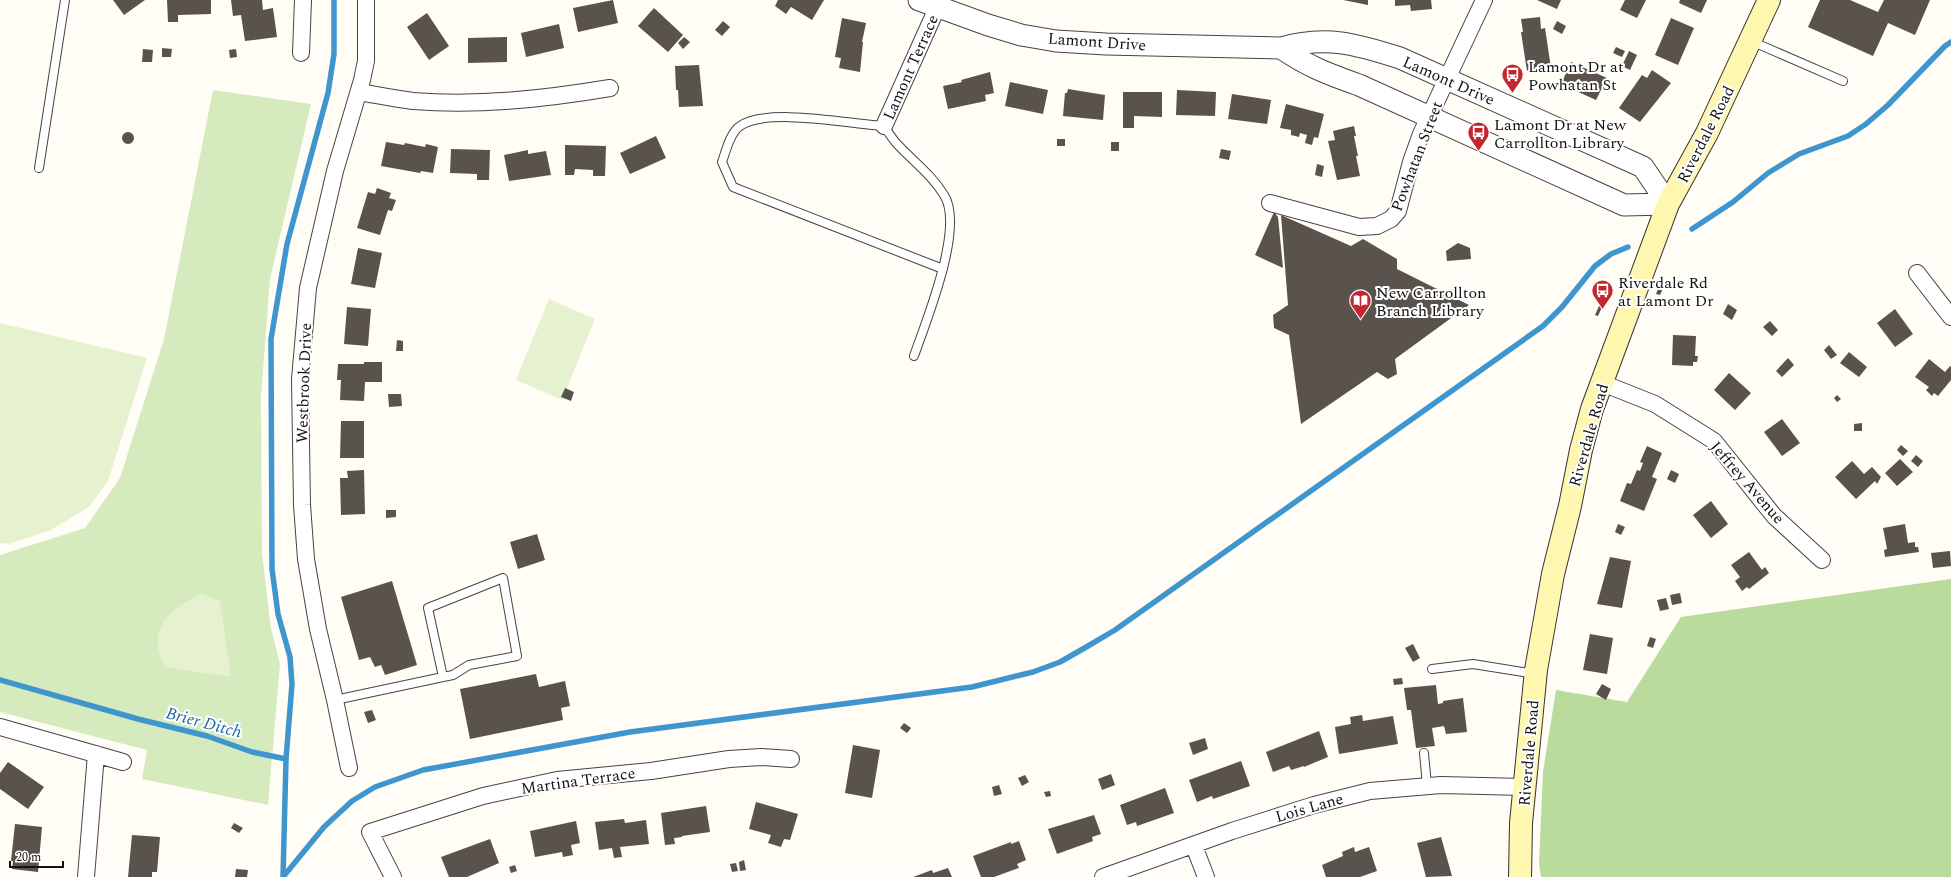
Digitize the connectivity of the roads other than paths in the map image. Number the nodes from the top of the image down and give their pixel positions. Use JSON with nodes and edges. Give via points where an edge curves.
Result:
{"nodes":[{"id":1,"x":65,"y":0,"type":"edge"},
{"id":2,"x":302,"y":0,"type":"edge"},
{"id":3,"x":366,"y":0,"type":"edge"},
{"id":4,"x":1484,"y":0,"type":"edge"},
{"id":5,"x":1769,"y":0,"type":"edge"},
{"id":6,"x":928,"y":4,"type":"edge"},
{"id":7,"x":1751,"y":40,"type":"junction"},
{"id":8,"x":1281,"y":48,"type":"junction"},
{"id":9,"x":301,"y":53,"type":"dead end"},
{"id":10,"x":1446,"y":79,"type":"junction"},
{"id":11,"x":1844,"y":81,"type":"dead end"},
{"id":12,"x":610,"y":88,"type":"dead end"},
{"id":13,"x":359,"y":92,"type":"junction"},
{"id":14,"x":1429,"y":117,"type":"junction"},
{"id":15,"x":884,"y":126,"type":"junction"},
{"id":16,"x":39,"y":168,"type":"dead end"},
{"id":17,"x":1270,"y":203,"type":"dead end"},
{"id":18,"x":1668,"y":204,"type":"junction"},
{"id":19,"x":943,"y":269,"type":"junction"},
{"id":20,"x":1916,"y":273,"type":"dead end"},
{"id":21,"x":1951,"y":317,"type":"edge"},
{"id":22,"x":914,"y":356,"type":"dead end"},
{"id":23,"x":1602,"y":383,"type":"junction"},
{"id":24,"x":1822,"y":560,"type":"dead end"},
{"id":25,"x":1432,"y":669,"type":"dead end"},
{"id":26,"x":1536,"y":674,"type":"junction"},
{"id":27,"x":443,"y":677,"type":"junction"},
{"id":28,"x":335,"y":700,"type":"junction"},
{"id":29,"x":0,"y":727,"type":"edge"},
{"id":30,"x":1424,"y":753,"type":"dead end"},
{"id":31,"x":96,"y":754,"type":"junction"},
{"id":32,"x":791,"y":759,"type":"dead end"},
{"id":33,"x":123,"y":762,"type":"dead end"},
{"id":34,"x":349,"y":768,"type":"dead end"},
{"id":35,"x":1427,"y":786,"type":"junction"},
{"id":36,"x":1524,"y":787,"type":"junction"},
{"id":37,"x":1194,"y":846,"type":"junction"},
{"id":38,"x":86,"y":877,"type":"edge"},
{"id":39,"x":393,"y":877,"type":"edge"},
{"id":40,"x":1103,"y":877,"type":"edge"},
{"id":41,"x":1206,"y":877,"type":"edge"},
{"id":42,"x":1520,"y":877,"type":"edge"}],
"edges":[{"from":1,"to":16,"type":"lane"},
{"from":2,"to":9,"type":"street"},
{"from":3,"to":13,"type":"street","name":"Westbrook Drive","via":[[367,50]]},
{"from":4,"to":10,"type":"street","name":"Powhatan Street"},
{"from":5,"to":7,"type":"main road","name":"Riverdale Road"},
{"from":6,"to":8,"type":"street","name":"Lamont Drive","via":[[1021,35],[1056,41]]},
{"from":6,"to":15,"type":"street","name":"Lamont Terrace"},
{"from":7,"to":11,"type":"lane"},
{"from":7,"to":18,"type":"main road","name":"Riverdale Road","via":[[1707,133]]},
{"from":8,"to":10,"type":"street","name":"Lamont Drive","via":[[1302,42],[1329,41],[1363,46],[1400,58]]},
{"from":8,"to":14,"type":"street","via":[[1321,72],[1360,85]]},
{"from":10,"to":14,"type":"street","name":"Powhatan Street"},
{"from":10,"to":18,"type":"street","name":"Lamont Drive","via":[[1643,167]]},
{"from":12,"to":13,"type":"street","via":[[554,98],[494,102],[412,101]]},
{"from":13,"to":28,"type":"street","name":"Westbrook Drive","via":[[333,178],[308,288],[300,380],[302,504],[306,559],[318,629]]},
{"from":14,"to":17,"type":"street","name":"Powhatan Street","via":[[1411,162],[1398,211],[1386,223],[1359,227]]},
{"from":14,"to":18,"type":"street","via":[[1624,205]]},
{"from":15,"to":19,"type":"lane","via":[[898,145],[932,178],[950,208],[951,228]]},
{"from":15,"to":19,"type":"lane","via":[[796,118],[753,120],[739,126],[722,162],[733,187]]},
{"from":18,"to":23,"type":"main road","name":"Riverdale Road"},
{"from":19,"to":22,"type":"lane"},
{"from":20,"to":21,"type":"street"},
{"from":23,"to":24,"type":"street","name":"Jeffrey Avenue","via":[[1654,404],[1714,441],[1774,516]]},
{"from":23,"to":26,"type":"main road","name":"Riverdale Road","via":[[1581,450],[1553,574]]},
{"from":25,"to":26,"type":"lane","via":[[1473,664]]},
{"from":26,"to":36,"type":"main road","name":"Riverdale Road"},
{"from":27,"to":27,"type":"lane","via":[[453,675],[469,665],[517,656],[503,578],[428,608]]},
{"from":27,"to":28,"type":"lane"},
{"from":28,"to":34,"type":"street","name":"Westbrook Drive"},
{"from":29,"to":31,"type":"street"},
{"from":30,"to":35,"type":"lane"},
{"from":31,"to":33,"type":"street"},
{"from":31,"to":38,"type":"street"},
{"from":32,"to":39,"type":"street","name":"Martina Terrace","via":[[729,759],[651,771],[557,780],[483,796],[370,832]]},
{"from":35,"to":36,"type":"street","name":"Lois Lane"},
{"from":35,"to":37,"type":"street","name":"Lois Lane","via":[[1388,788],[1344,797],[1239,829]]},
{"from":36,"to":42,"type":"main road","name":"Riverdale Road"},
{"from":37,"to":40,"type":"street","name":"Lois Lane"},
{"from":37,"to":41,"type":"street"}]}
